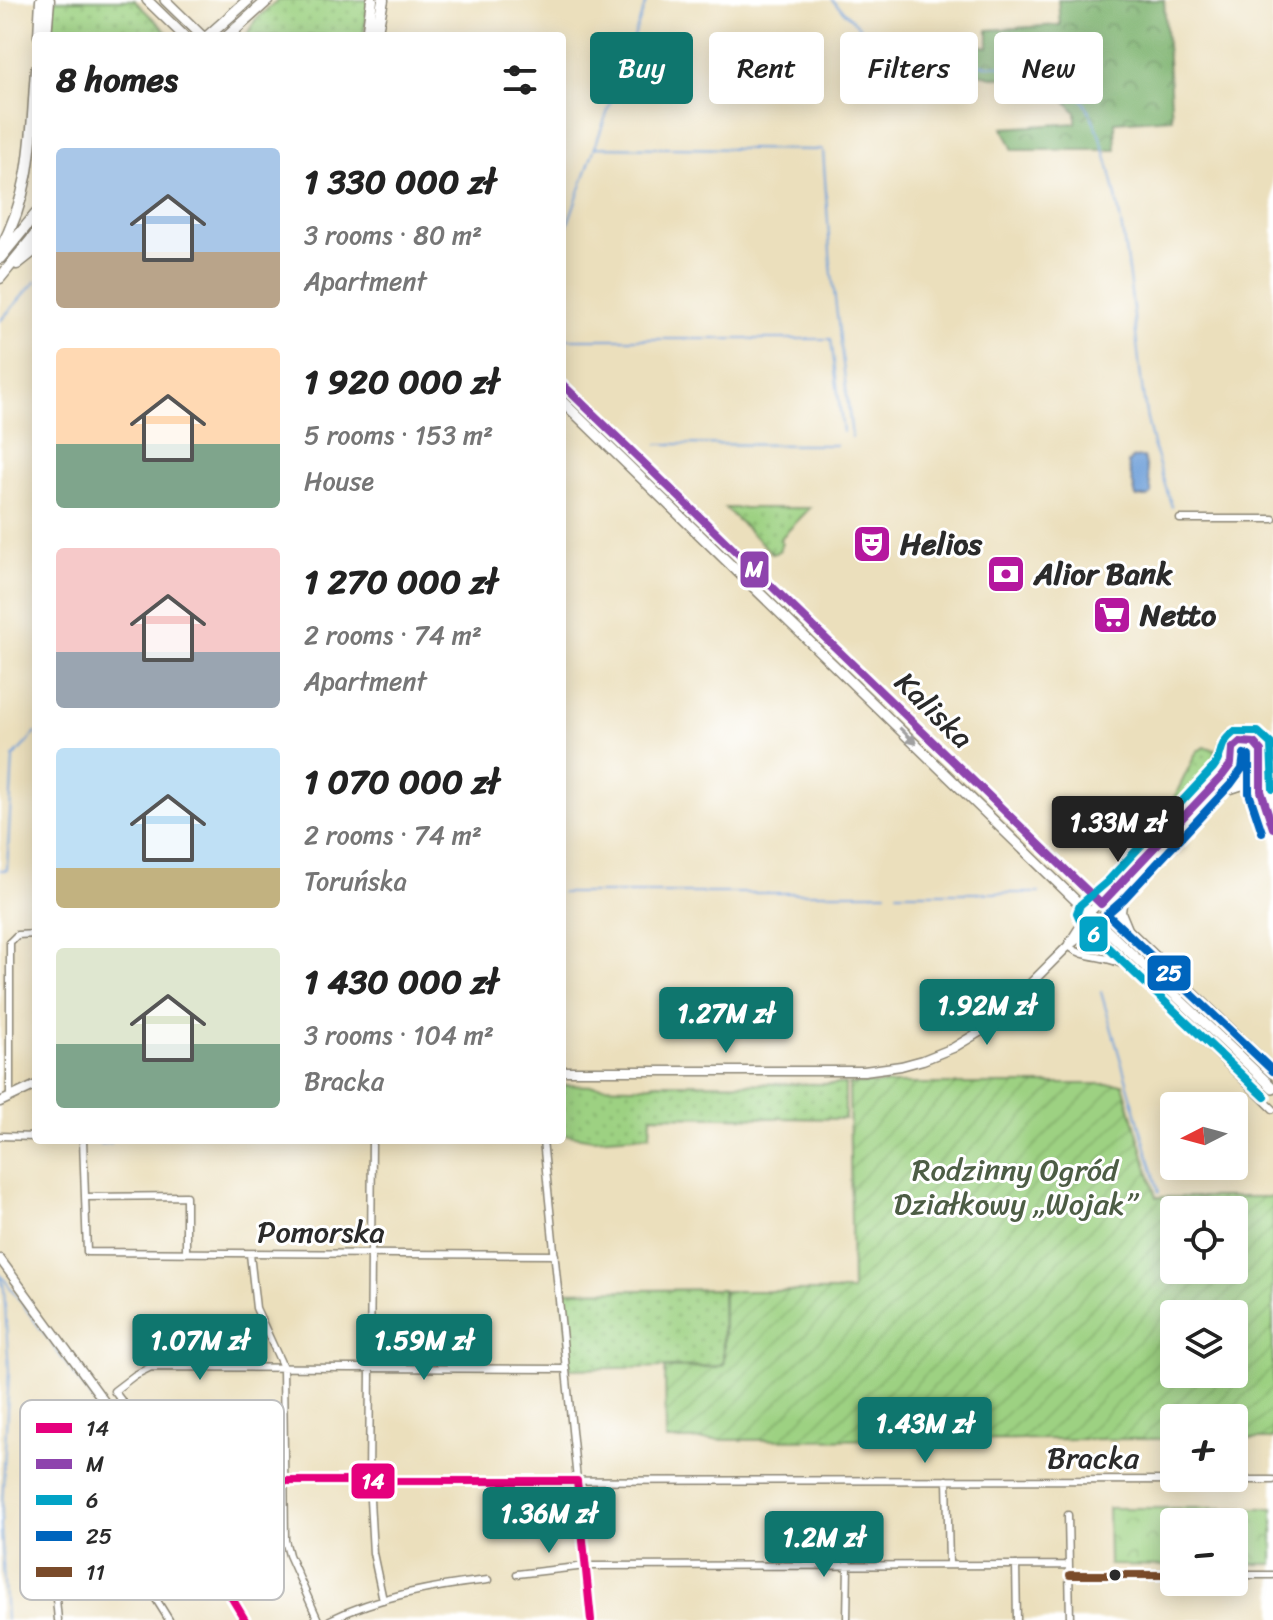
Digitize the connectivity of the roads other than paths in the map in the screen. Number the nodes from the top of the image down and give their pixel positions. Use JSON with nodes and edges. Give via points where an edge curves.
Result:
{"nodes":[{"id":1,"x":41,"y":0,"type":"edge"},
{"id":2,"x":49,"y":0,"type":"edge"},
{"id":3,"x":147,"y":0,"type":"edge"},
{"id":4,"x":165,"y":0,"type":"edge"},
{"id":5,"x":248,"y":0,"type":"edge"},
{"id":6,"x":268,"y":0,"type":"edge"},
{"id":7,"x":372,"y":0,"type":"edge"},
{"id":8,"x":383,"y":0,"type":"edge"},
{"id":9,"x":39,"y":32,"type":"edge"},
{"id":10,"x":46,"y":32,"type":"edge"},
{"id":11,"x":180,"y":32,"type":"edge"},
{"id":12,"x":201,"y":32,"type":"edge"},
{"id":13,"x":210,"y":32,"type":"edge"},
{"id":14,"x":232,"y":32,"type":"edge"},
{"id":15,"x":368,"y":32,"type":"edge"},
{"id":16,"x":377,"y":32,"type":"edge"},
{"id":17,"x":32,"y":115,"type":"edge"},
{"id":18,"x":32,"y":219,"type":"edge"},
{"id":19,"x":32,"y":239,"type":"edge"},
{"id":20,"x":0,"y":250,"type":"edge"},
{"id":21,"x":32,"y":252,"type":"edge"},
{"id":22,"x":0,"y":258,"type":"edge"},
{"id":23,"x":0,"y":278,"type":"edge"},
{"id":24,"x":566,"y":388,"type":"edge"},
{"id":25,"x":566,"y":405,"type":"edge"},
{"id":26,"x":1180,"y":519,"type":"dead end"},
{"id":27,"x":1273,"y":519,"type":"edge"},
{"id":28,"x":1261,"y":751,"type":"junction"},
{"id":29,"x":1273,"y":756,"type":"edge"},
{"id":30,"x":1273,"y":763,"type":"edge"},
{"id":31,"x":1231,"y":764,"type":"junction"},
{"id":32,"x":1261,"y":764,"type":"junction"},
{"id":33,"x":1244,"y":773,"type":"junction"},
{"id":34,"x":1224,"y":791,"type":"junction"},
{"id":35,"x":1261,"y":791,"type":"junction"},
{"id":36,"x":1273,"y":828,"type":"edge"},
{"id":37,"x":1123,"y":896,"type":"junction"},
{"id":38,"x":1104,"y":907,"type":"junction"},
{"id":39,"x":1089,"y":913,"type":"junction"},
{"id":40,"x":1097,"y":921,"type":"junction"},
{"id":41,"x":1130,"y":932,"type":"junction"},
{"id":42,"x":32,"y":934,"type":"edge"},
{"id":43,"x":1068,"y":946,"type":"junction"},
{"id":44,"x":1273,"y":1070,"type":"edge"},
{"id":45,"x":566,"y":1071,"type":"edge"},
{"id":46,"x":32,"y":1087,"type":"edge"},
{"id":47,"x":1273,"y":1088,"type":"edge"},
{"id":48,"x":10,"y":1096,"type":"junction"},
{"id":49,"x":0,"y":1102,"type":"edge"},
{"id":50,"x":1273,"y":1109,"type":"edge"},
{"id":51,"x":0,"y":1136,"type":"edge"},
{"id":52,"x":32,"y":1137,"type":"edge"},
{"id":53,"x":83,"y":1144,"type":"edge"},
{"id":54,"x":372,"y":1144,"type":"edge"},
{"id":55,"x":543,"y":1144,"type":"edge"},
{"id":56,"x":85,"y":1197,"type":"junction"},
{"id":57,"x":186,"y":1253,"type":"junction"},
{"id":58,"x":250,"y":1254,"type":"junction"},
{"id":59,"x":370,"y":1255,"type":"junction"},
{"id":60,"x":555,"y":1255,"type":"junction"},
{"id":61,"x":0,"y":1259,"type":"edge"},
{"id":62,"x":371,"y":1366,"type":"junction"},
{"id":63,"x":283,"y":1367,"type":"junction"},
{"id":64,"x":566,"y":1369,"type":"junction"},
{"id":65,"x":105,"y":1400,"type":"edge"},
{"id":66,"x":121,"y":1400,"type":"edge"},
{"id":67,"x":283,"y":1400,"type":"edge"},
{"id":68,"x":947,"y":1480,"type":"junction"},
{"id":69,"x":1273,"y":1480,"type":"edge"},
{"id":70,"x":577,"y":1481,"type":"junction"},
{"id":71,"x":284,"y":1482,"type":"edge"},
{"id":72,"x":369,"y":1482,"type":"junction"},
{"id":73,"x":1068,"y":1515,"type":"dead end"},
{"id":74,"x":284,"y":1534,"type":"edge"},
{"id":75,"x":949,"y":1563,"type":"junction"},
{"id":76,"x":848,"y":1564,"type":"junction"},
{"id":77,"x":1016,"y":1565,"type":"junction"},
{"id":78,"x":1069,"y":1565,"type":"junction"},
{"id":79,"x":586,"y":1566,"type":"junction"},
{"id":80,"x":517,"y":1574,"type":"dead end"},
{"id":81,"x":1070,"y":1575,"type":"junction"},
{"id":82,"x":1160,"y":1575,"type":"edge"},
{"id":83,"x":1248,"y":1575,"type":"edge"},
{"id":84,"x":1273,"y":1575,"type":"edge"},
{"id":85,"x":488,"y":1580,"type":"dead end"},
{"id":86,"x":56,"y":1600,"type":"edge"},
{"id":87,"x":157,"y":1600,"type":"edge"},
{"id":88,"x":233,"y":1600,"type":"edge"},
{"id":89,"x":383,"y":1600,"type":"junction"},
{"id":90,"x":58,"y":1620,"type":"edge"},
{"id":91,"x":169,"y":1620,"type":"edge"},
{"id":92,"x":245,"y":1620,"type":"edge"},
{"id":93,"x":318,"y":1620,"type":"edge"},
{"id":94,"x":330,"y":1620,"type":"edge"},
{"id":95,"x":591,"y":1620,"type":"edge"},
{"id":96,"x":847,"y":1620,"type":"edge"},
{"id":97,"x":1017,"y":1620,"type":"edge"},
{"id":98,"x":1070,"y":1620,"type":"edge"}],
"edges":[{"from":1,"to":9,"type":"highway"},
{"from":2,"to":10,"type":"highway"},
{"from":3,"to":11,"type":"main road"},
{"from":4,"to":12,"type":"main road"},
{"from":5,"to":13,"type":"highway"},
{"from":6,"to":14,"type":"highway"},
{"from":7,"to":15,"type":"highway"},
{"from":8,"to":16,"type":"highway"},
{"from":17,"to":20,"type":"highway","via":[[26,182],[17,217]]},
{"from":18,"to":22,"type":"highway"},
{"from":19,"to":23,"type":"highway"},
{"from":21,"to":23,"type":"highway"},
{"from":24,"to":38,"type":"main road","name":"Kaliska"},
{"from":25,"to":39,"type":"main road","name":"Kaliska","one_way":true},
{"from":26,"to":27,"type":"street"},
{"from":28,"to":29,"type":"street"},
{"from":28,"to":31,"type":"street","via":[[1254,743],[1240,742],[1231,752]]},
{"from":28,"to":32,"type":"street"},
{"from":30,"to":32,"type":"street"},
{"from":31,"to":33,"type":"street"},
{"from":31,"to":38,"type":"street"},
{"from":32,"to":33,"type":"street"},
{"from":32,"to":35,"type":"street"},
{"from":33,"to":34,"type":"street"},
{"from":33,"to":35,"type":"street"},
{"from":34,"to":35,"type":"street","via":[[1239,784]]},
{"from":34,"to":37,"type":"street"},
{"from":35,"to":36,"type":"street"},
{"from":37,"to":38,"type":"street"},
{"from":37,"to":41,"type":"street","via":[[1121,912]]},
{"from":38,"to":39,"type":"street"},
{"from":38,"to":40,"type":"street"},
{"from":38,"to":41,"type":"main road","name":"Kaliska"},
{"from":39,"to":40,"type":"main road","name":"Kaliska"},
{"from":39,"to":43,"type":"street"},
{"from":40,"to":43,"type":"street"},
{"from":40,"to":47,"type":"main road","name":"Kaliska"},
{"from":41,"to":44,"type":"main road","name":"Kaliska"},
{"from":42,"to":48,"type":"street","via":[[17,935],[10,942]]},
{"from":43,"to":45,"type":"street","via":[[986,1028],[953,1048],[901,1066],[850,1071]]},
{"from":43,"to":50,"type":"street","via":[[1083,956],[1110,958],[1125,966]]},
{"from":46,"to":48,"type":"street"},
{"from":48,"to":49,"type":"street"},
{"from":51,"to":52,"type":"street"},
{"from":53,"to":56,"type":"street"},
{"from":54,"to":59,"type":"street"},
{"from":55,"to":60,"type":"street"},
{"from":56,"to":57,"type":"street","name":"Pomorska","via":[[87,1252]]},
{"from":56,"to":57,"type":"street","via":[[186,1196]]},
{"from":57,"to":58,"type":"street","name":"Pomorska"},
{"from":58,"to":59,"type":"street","name":"Pomorska"},
{"from":58,"to":63,"type":"street","via":[[256,1308]]},
{"from":59,"to":60,"type":"street","name":"Pomorska"},
{"from":59,"to":62,"type":"street"},
{"from":60,"to":64,"type":"street"},
{"from":61,"to":65,"type":"street"},
{"from":62,"to":63,"type":"street"},
{"from":62,"to":64,"type":"street"},
{"from":62,"to":72,"type":"street"},
{"from":63,"to":66,"type":"street","via":[[151,1367],[114,1391]]},
{"from":63,"to":67,"type":"street"},
{"from":64,"to":70,"type":"street"},
{"from":68,"to":69,"type":"street","name":"Bracka"},
{"from":68,"to":70,"type":"street","name":"Bracka"},
{"from":68,"to":75,"type":"street"},
{"from":70,"to":72,"type":"street","name":"Bracka"},
{"from":70,"to":79,"type":"street"},
{"from":71,"to":72,"type":"street","name":"Bracka"},
{"from":72,"to":89,"type":"street","via":[[373,1553]]},
{"from":73,"to":78,"type":"street"},
{"from":74,"to":93,"type":"street"},
{"from":75,"to":76,"type":"street"},
{"from":75,"to":77,"type":"street"},
{"from":76,"to":79,"type":"street"},
{"from":76,"to":96,"type":"street"},
{"from":77,"to":78,"type":"street"},
{"from":77,"to":97,"type":"street"},
{"from":78,"to":81,"type":"street"},
{"from":79,"to":80,"type":"street"},
{"from":79,"to":95,"type":"street"},
{"from":81,"to":82,"type":"street"},
{"from":81,"to":98,"type":"street"},
{"from":83,"to":84,"type":"street"},
{"from":85,"to":89,"type":"street"},
{"from":86,"to":90,"type":"street"},
{"from":87,"to":91,"type":"street"},
{"from":88,"to":92,"type":"street"},
{"from":89,"to":94,"type":"street"}]}
